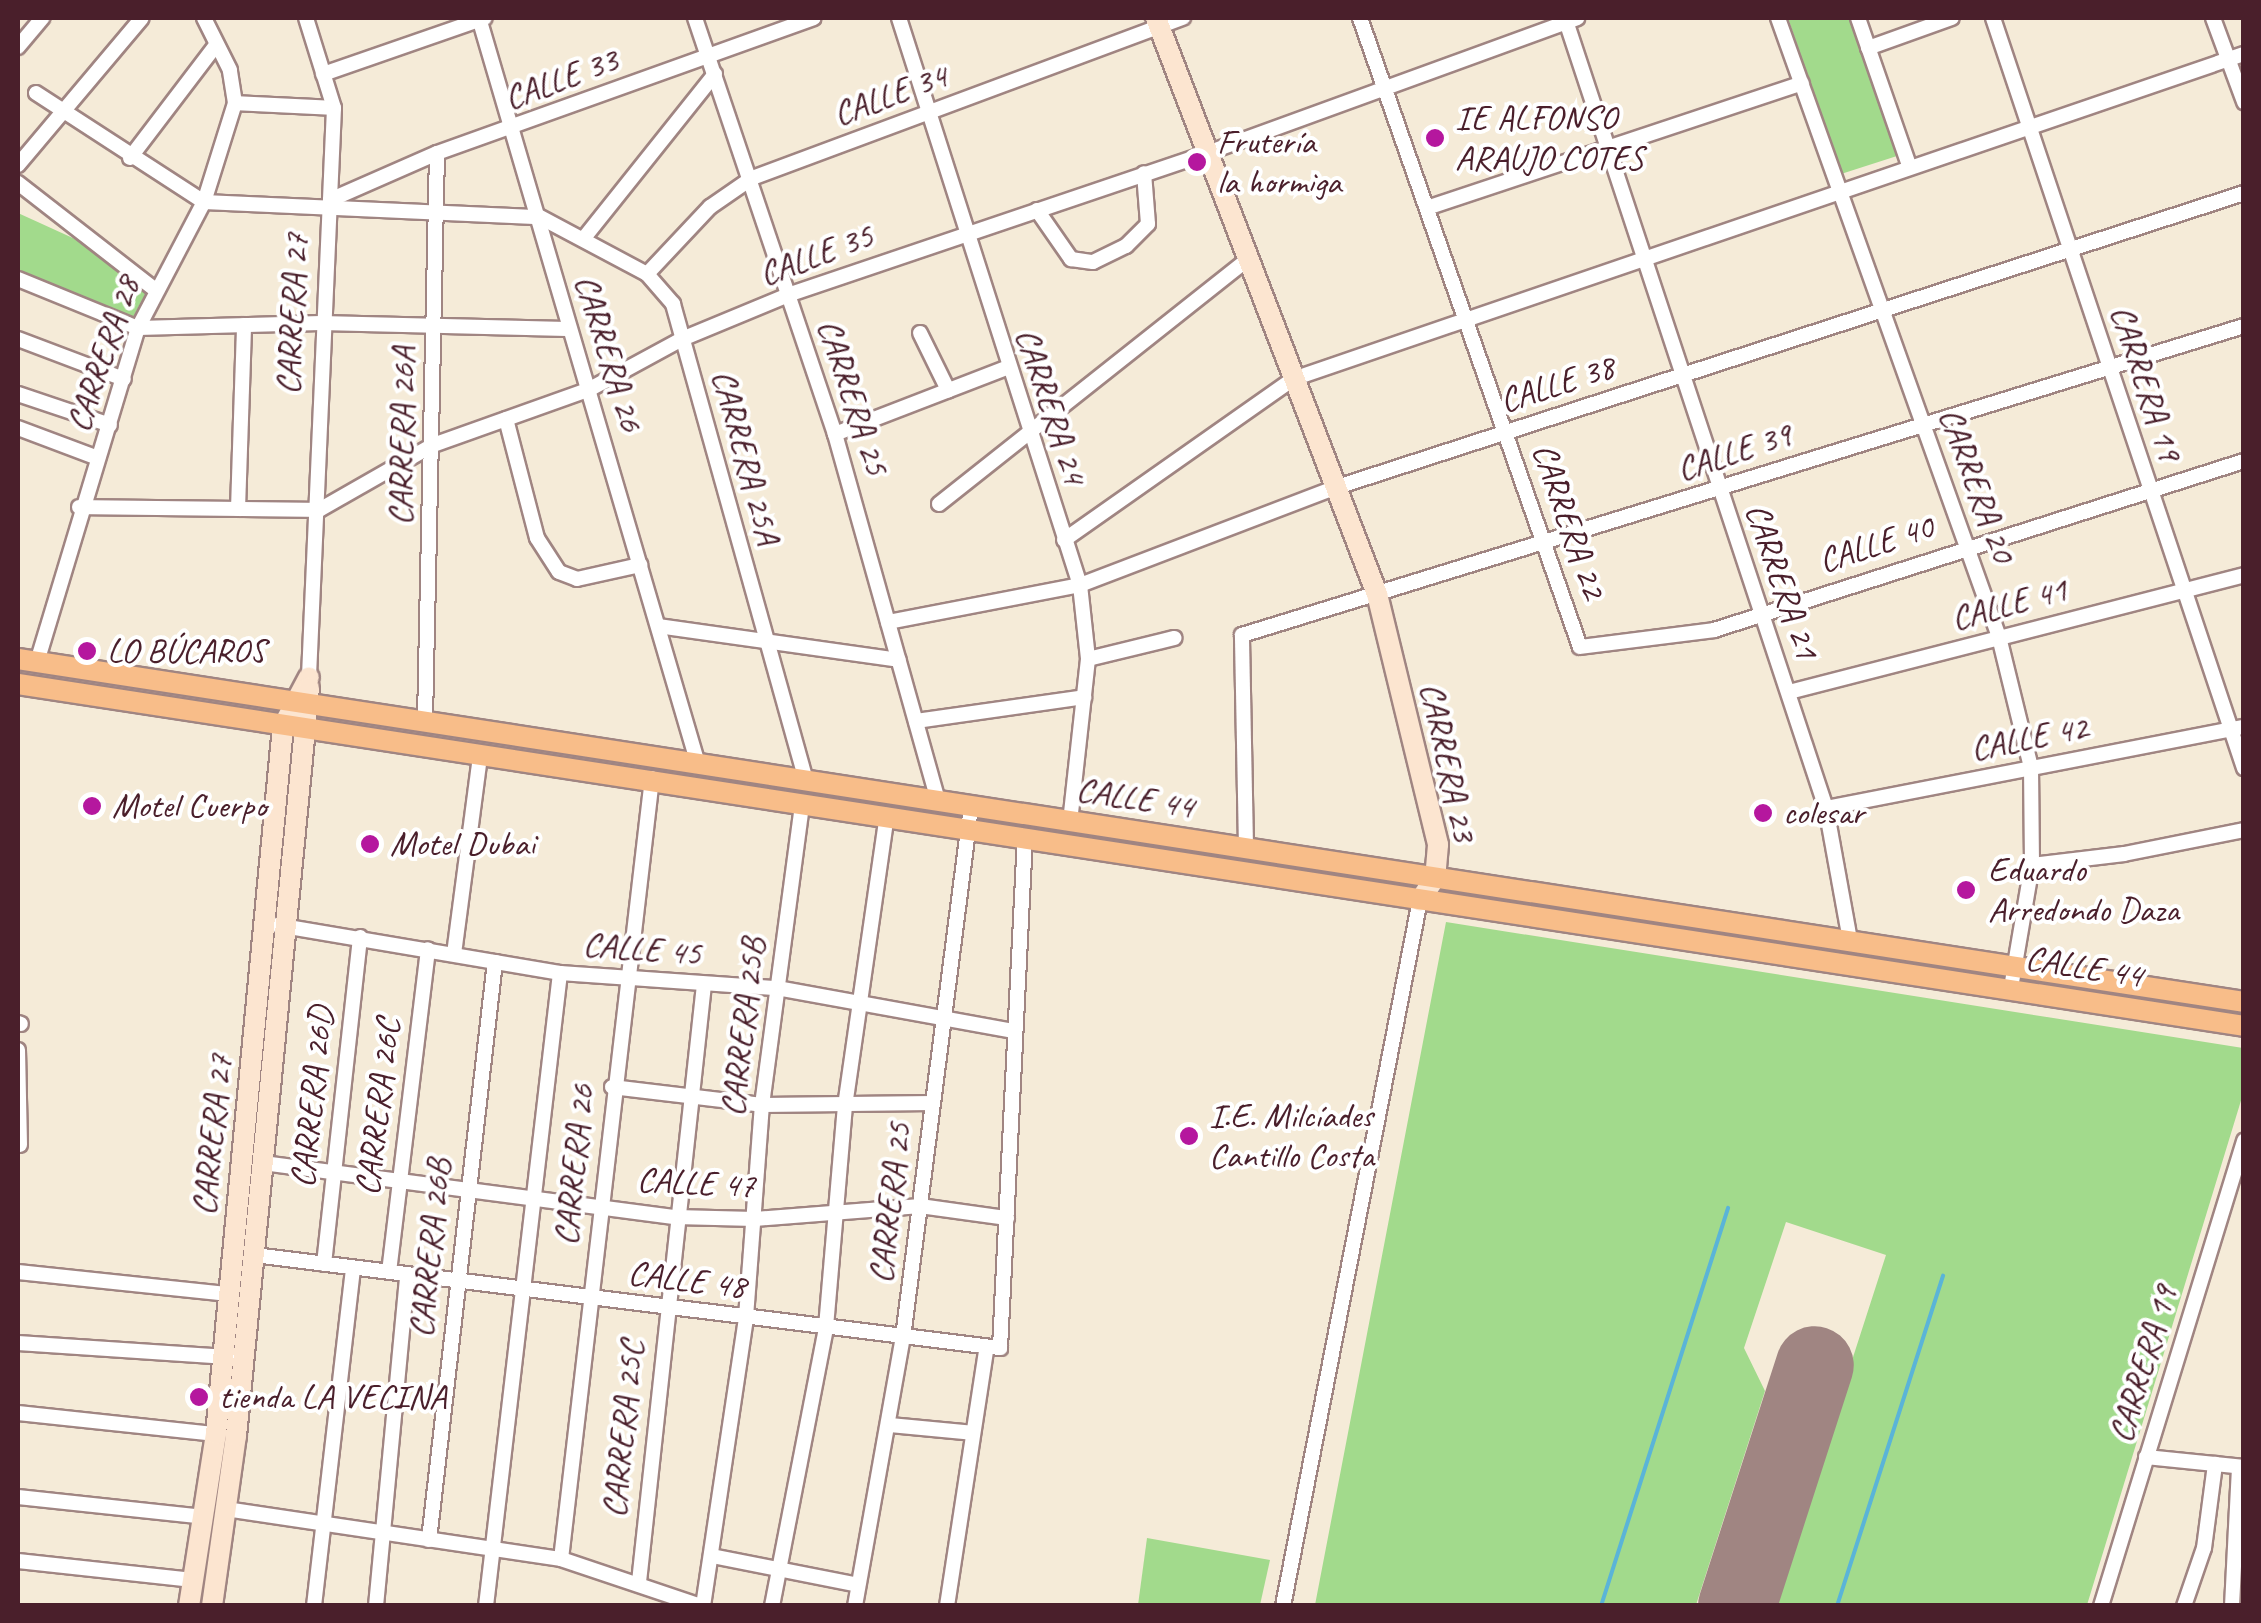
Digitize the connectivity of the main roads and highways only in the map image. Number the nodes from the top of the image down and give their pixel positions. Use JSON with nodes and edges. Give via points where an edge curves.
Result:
{"nodes":[{"id":1,"x":27,"y":661,"type":"edge"},
{"id":2,"x":18,"y":684,"type":"edge"},
{"id":3,"x":2244,"y":1002,"type":"edge"},
{"id":4,"x":2244,"y":1026,"type":"edge"}],
"edges":[{"from":1,"to":3,"type":"main road","name":"CALLE 44"},
{"from":2,"to":4,"type":"main road","name":"CALLE 44"}]}
